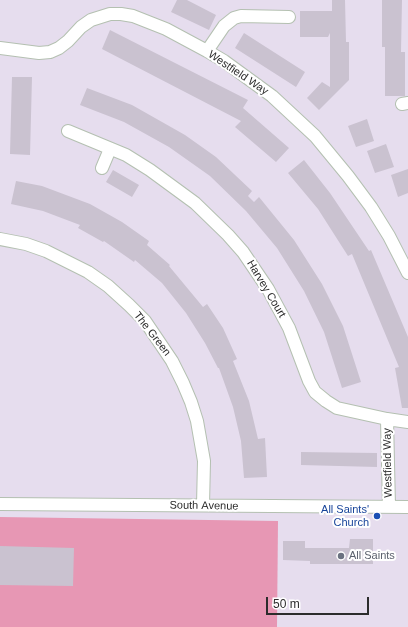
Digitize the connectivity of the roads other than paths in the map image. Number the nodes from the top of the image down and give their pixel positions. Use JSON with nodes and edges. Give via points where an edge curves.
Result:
{"nodes":[{"id":1,"x":288,"y":17,"type":"dead end"},
{"id":2,"x":0,"y":48,"type":"edge"},
{"id":3,"x":208,"y":51,"type":"junction"},
{"id":4,"x":68,"y":131,"type":"dead end"},
{"id":5,"x":110,"y":149,"type":"junction"},
{"id":6,"x":102,"y":168,"type":"dead end"},
{"id":7,"x":0,"y":239,"type":"edge"},
{"id":8,"x":408,"y":271,"type":"edge"},
{"id":9,"x":388,"y":419,"type":"junction"},
{"id":10,"x":408,"y":422,"type":"edge"},
{"id":11,"x":0,"y":504,"type":"edge"},
{"id":12,"x":203,"y":506,"type":"junction"},
{"id":13,"x":389,"y":507,"type":"junction"},
{"id":14,"x":408,"y":507,"type":"edge"}],
"edges":[{"from":1,"to":3,"type":"street","via":[[234,18],[224,26]]},
{"from":2,"to":3,"type":"street","name":"Westfield Way","via":[[50,52],[68,41],[91,20],[110,14],[121,14],[166,29]]},
{"from":3,"to":8,"type":"street","name":"Westfield Way","via":[[272,96],[315,136],[371,207]]},
{"from":4,"to":5,"type":"street","name":"Harvey Court"},
{"from":5,"to":6,"type":"street"},
{"from":5,"to":9,"type":"street","name":"Harvey Court","via":[[126,155],[172,185],[213,219],[243,252],[279,308],[315,392],[337,408]]},
{"from":7,"to":12,"type":"street","name":"The Green","via":[[46,251],[88,272],[108,286],[145,321],[172,361],[197,421],[204,462]]},
{"from":9,"to":10,"type":"street","name":"Harvey Court"},
{"from":9,"to":13,"type":"street","name":"Westfield Way"},
{"from":11,"to":12,"type":"street","name":"South Avenue"},
{"from":12,"to":13,"type":"street","name":"South Avenue"},
{"from":13,"to":14,"type":"street","name":"South Avenue"}]}
